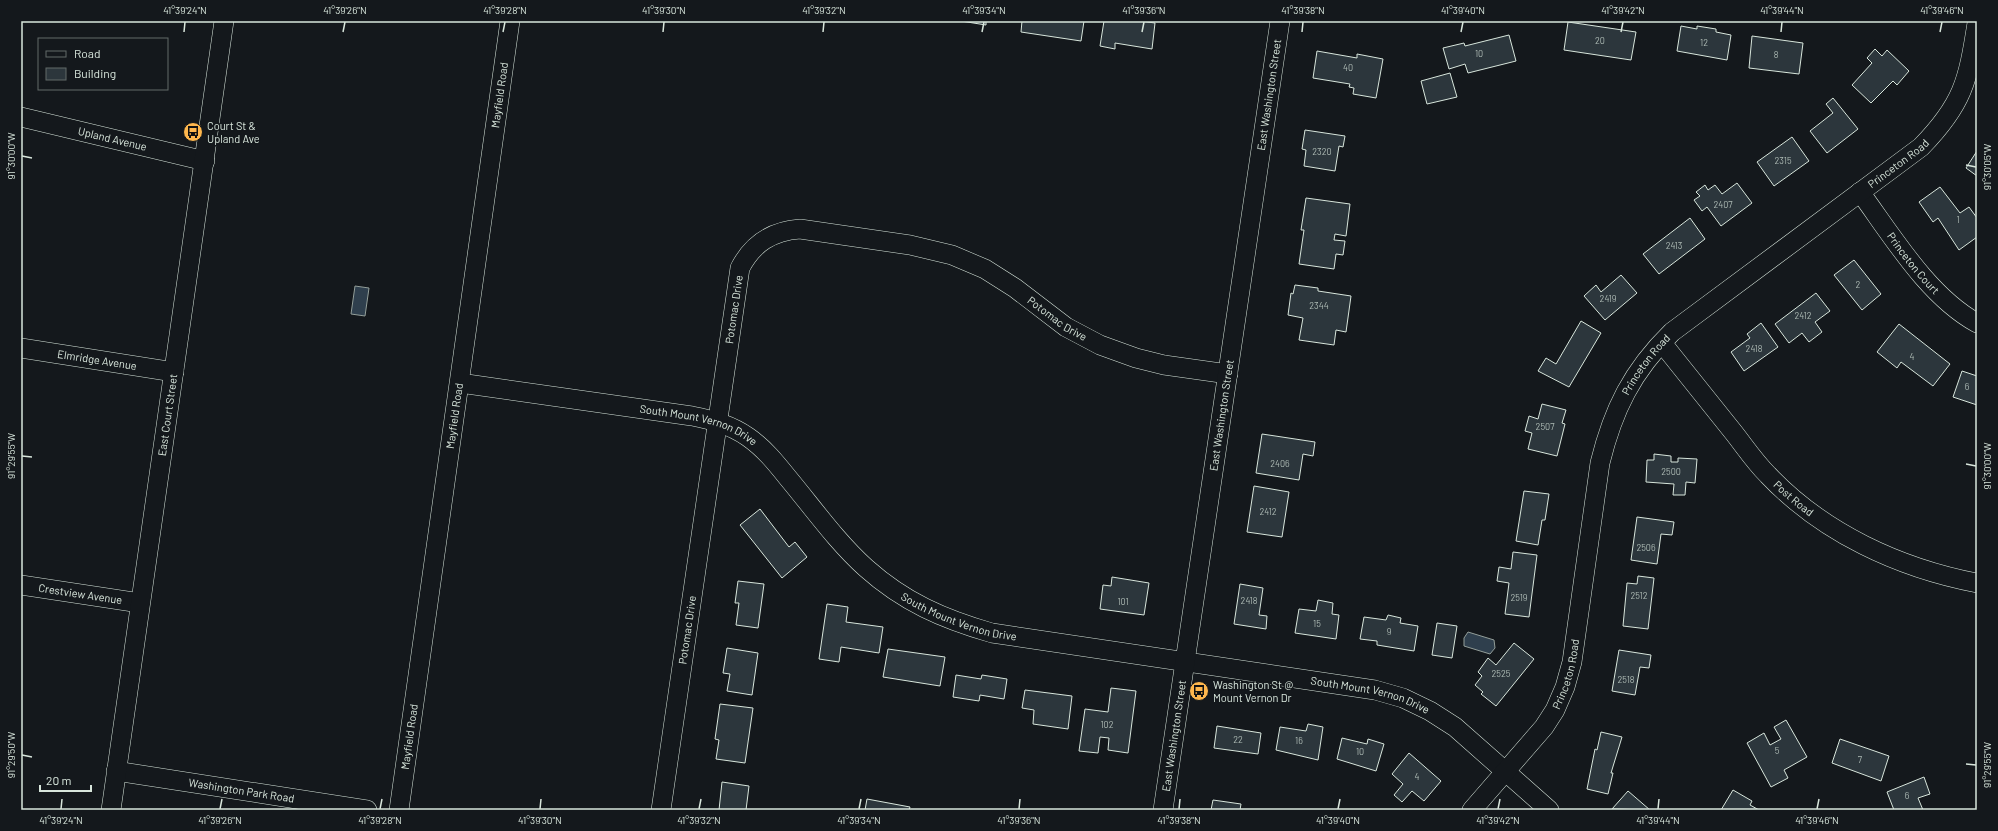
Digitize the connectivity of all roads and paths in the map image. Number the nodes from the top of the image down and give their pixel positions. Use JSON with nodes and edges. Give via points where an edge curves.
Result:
{"nodes":[{"id":1,"x":224,"y":21,"type":"edge"},
{"id":2,"x":510,"y":21,"type":"edge"},
{"id":3,"x":1280,"y":21,"type":"edge"},
{"id":4,"x":1977,"y":23,"type":"edge"},
{"id":5,"x":21,"y":117,"type":"edge"},
{"id":6,"x":204,"y":161,"type":"junction"},
{"id":7,"x":1860,"y":192,"type":"junction"},
{"id":8,"x":1977,"y":323,"type":"edge"},
{"id":9,"x":1662,"y":343,"type":"junction"},
{"id":10,"x":21,"y":348,"type":"edge"},
{"id":11,"x":174,"y":372,"type":"junction"},
{"id":12,"x":1228,"y":374,"type":"junction"},
{"id":13,"x":460,"y":383,"type":"junction"},
{"id":14,"x":717,"y":421,"type":"junction"},
{"id":15,"x":1977,"y":583,"type":"edge"},
{"id":16,"x":21,"y":585,"type":"edge"},
{"id":17,"x":140,"y":603,"type":"junction"},
{"id":18,"x":1185,"y":661,"type":"junction"},
{"id":19,"x":116,"y":771,"type":"junction"},
{"id":20,"x":1505,"y":771,"type":"junction"},
{"id":21,"x":110,"y":810,"type":"edge"},
{"id":22,"x":367,"y":810,"type":"edge"},
{"id":23,"x":398,"y":810,"type":"edge"},
{"id":24,"x":661,"y":810,"type":"edge"},
{"id":25,"x":1163,"y":810,"type":"edge"},
{"id":26,"x":1472,"y":810,"type":"edge"},
{"id":27,"x":1549,"y":810,"type":"edge"}],
"edges":[{"from":1,"to":6,"type":"street","name":"East Court Street"},
{"from":2,"to":13,"type":"street","name":"Mayfield Road"},
{"from":3,"to":12,"type":"street","name":"East Washington Street"},
{"from":4,"to":7,"type":"street","name":"Princeton Road","via":[[1964,87],[1942,125],[1921,146]]},
{"from":5,"to":6,"type":"street","name":"Upland Avenue"},
{"from":6,"to":11,"type":"street","name":"East Court Street"},
{"from":7,"to":8,"type":"street","name":"Princeton Court","via":[[1906,255],[1943,299]]},
{"from":7,"to":9,"type":"street","name":"Princeton Road","via":[[1672,332]]},
{"from":9,"to":15,"type":"street","name":"Post Road","via":[[1767,475],[1799,504],[1834,529],[1871,550],[1910,566]]},
{"from":9,"to":20,"type":"street","name":"Princeton Road","via":[[1633,378],[1618,405],[1607,434],[1600,463],[1572,662],[1566,687],[1544,726]]},
{"from":10,"to":11,"type":"street","name":"Elmridge Avenue"},
{"from":11,"to":17,"type":"street","name":"East Court Street"},
{"from":12,"to":14,"type":"street","name":"Potomac Drive","via":[[1164,365],[1100,345],[1066,327],[1015,288],[985,269],[952,255],[910,245],[800,229],[786,230],[757,244],[740,268]]},
{"from":12,"to":18,"type":"street","name":"East Washington Street"},
{"from":13,"to":14,"type":"street","name":"South Mount Vernon Drive"},
{"from":13,"to":23,"type":"street","name":"Mayfield Road"},
{"from":14,"to":18,"type":"street","name":"South Mount Vernon Drive","via":[[748,436],[767,453],[846,548],[865,567],[893,590],[924,609],[957,623],[992,633]]},
{"from":14,"to":24,"type":"street","name":"Potomac Drive"},
{"from":16,"to":17,"type":"street","name":"Crestview Avenue"},
{"from":17,"to":19,"type":"street","name":"East Court Street"},
{"from":18,"to":20,"type":"street","name":"South Mount Vernon Drive","via":[[1375,690],[1404,698],[1455,727]]},
{"from":18,"to":25,"type":"street","name":"East Washington Street"},
{"from":19,"to":21,"type":"street","name":"East Court Street"},
{"from":19,"to":22,"type":"street","name":"Washington Park Road"},
{"from":20,"to":26,"type":"street","name":"Princeton Road"},
{"from":20,"to":27,"type":"street","name":"South Mount Vernon Drive"}]}
